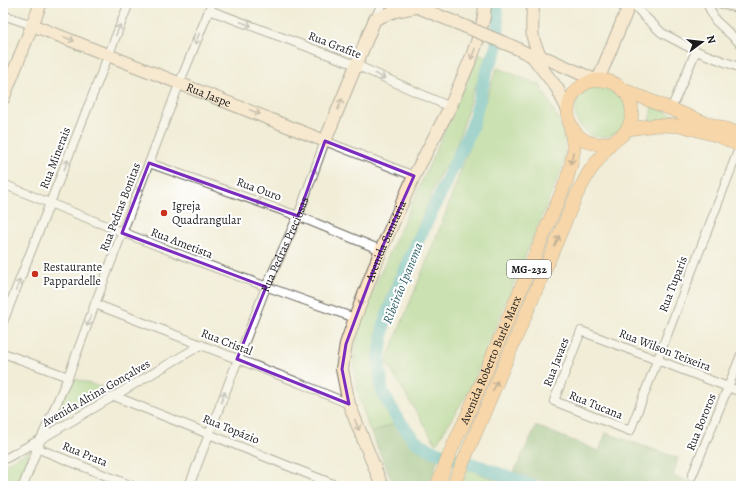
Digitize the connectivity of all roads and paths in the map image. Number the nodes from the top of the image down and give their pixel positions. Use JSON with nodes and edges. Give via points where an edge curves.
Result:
{"nodes":[{"id":1,"x":41,"y":3,"type":"edge"},
{"id":2,"x":129,"y":3,"type":"edge"},
{"id":3,"x":382,"y":3,"type":"edge"},
{"id":4,"x":485,"y":3,"type":"edge"},
{"id":5,"x":533,"y":3,"type":"edge"},
{"id":6,"x":630,"y":3,"type":"edge"},
{"id":7,"x":633,"y":3,"type":"edge"},
{"id":8,"x":707,"y":3,"type":"edge"},
{"id":9,"x":718,"y":3,"type":"edge"},
{"id":10,"x":411,"y":5,"type":"edge"},
{"id":11,"x":210,"y":7,"type":"edge"},
{"id":12,"x":741,"y":9,"type":"edge"},
{"id":13,"x":3,"y":15,"type":"edge"},
{"id":14,"x":375,"y":19,"type":"junction"},
{"id":15,"x":32,"y":25,"type":"junction"},
{"id":16,"x":532,"y":32,"type":"junction"},
{"id":17,"x":741,"y":44,"type":"edge"},
{"id":18,"x":517,"y":49,"type":"junction"},
{"id":19,"x":696,"y":50,"type":"junction"},
{"id":20,"x":108,"y":54,"type":"junction"},
{"id":21,"x":537,"y":57,"type":"junction"},
{"id":22,"x":356,"y":65,"type":"junction"},
{"id":23,"x":741,"y":68,"type":"edge"},
{"id":24,"x":596,"y":80,"type":"junction"},
{"id":25,"x":180,"y":82,"type":"junction"},
{"id":26,"x":624,"y":90,"type":"junction"},
{"id":27,"x":3,"y":99,"type":"edge"},
{"id":28,"x":450,"y":107,"type":"junction"},
{"id":29,"x":671,"y":109,"type":"junction"},
{"id":30,"x":569,"y":115,"type":"junction"},
{"id":31,"x":628,"y":129,"type":"junction"},
{"id":32,"x":325,"y":140,"type":"junction"},
{"id":33,"x":611,"y":142,"type":"junction"},
{"id":34,"x":741,"y":142,"type":"edge"},
{"id":35,"x":149,"y":163,"type":"junction"},
{"id":36,"x":414,"y":176,"type":"junction"},
{"id":37,"x":3,"y":184,"type":"edge"},
{"id":38,"x":51,"y":204,"type":"junction"},
{"id":39,"x":298,"y":216,"type":"junction"},
{"id":40,"x":122,"y":232,"type":"junction"},
{"id":41,"x":381,"y":250,"type":"junction"},
{"id":42,"x":266,"y":287,"type":"junction"},
{"id":43,"x":95,"y":304,"type":"junction"},
{"id":44,"x":355,"y":318,"type":"junction"},
{"id":45,"x":3,"y":322,"type":"edge"},
{"id":46,"x":581,"y":331,"type":"joint"},
{"id":47,"x":201,"y":345,"type":"junction"},
{"id":48,"x":3,"y":353,"type":"edge"},
{"id":49,"x":741,"y":355,"type":"edge"},
{"id":50,"x":238,"y":359,"type":"junction"},
{"id":51,"x":657,"y":360,"type":"junction"},
{"id":52,"x":68,"y":377,"type":"junction"},
{"id":53,"x":728,"y":387,"type":"junction"},
{"id":54,"x":741,"y":392,"type":"edge"},
{"id":55,"x":114,"y":396,"type":"junction"},
{"id":56,"x":554,"y":401,"type":"joint"},
{"id":57,"x":349,"y":404,"type":"junction"},
{"id":58,"x":630,"y":431,"type":"joint"},
{"id":59,"x":210,"y":434,"type":"junction"},
{"id":60,"x":41,"y":439,"type":"junction"},
{"id":61,"x":33,"y":447,"type":"junction"},
{"id":62,"x":3,"y":460,"type":"edge"},
{"id":63,"x":692,"y":476,"type":"dead end"},
{"id":64,"x":438,"y":483,"type":"edge"},
{"id":65,"x":454,"y":485,"type":"edge"},
{"id":66,"x":23,"y":486,"type":"edge"},
{"id":67,"x":132,"y":486,"type":"edge"},
{"id":68,"x":189,"y":486,"type":"edge"},
{"id":69,"x":338,"y":486,"type":"edge"},
{"id":70,"x":382,"y":486,"type":"edge"}],
"edges":[{"from":1,"to":15,"type":"main road"},
{"from":20,"to":2,"type":"street","name":"Rua Minerais","one_way":true},
{"from":3,"to":14,"type":"street","name":"Rua Pedras Preciosas"},
{"from":4,"to":28,"type":"main road","name":"Avenida Sanitária","one_way":true,"via":[[480,33]]},
{"from":5,"to":16,"type":"main road"},
{"from":6,"to":24,"type":"main road"},
{"from":7,"to":19,"type":"street","via":[[662,33]]},
{"from":8,"to":17,"type":"street","via":[[715,20]]},
{"from":9,"to":12,"type":"street"},
{"from":10,"to":14,"type":"main road"},
{"from":10,"to":18,"type":"main road","bridge":true},
{"from":11,"to":22,"type":"street","name":"Rua Grafite","one_way":true},
{"from":11,"to":25,"type":"street","name":"Rua Pedras Bonitas","one_way":true},
{"from":13,"to":15,"type":"street","name":"Rua Jaspe"},
{"from":14,"to":22,"type":"main road","name":"Rua Pedras Preciosas"},
{"from":15,"to":20,"type":"main road","name":"Rua Jaspe","one_way":true},
{"from":15,"to":27,"type":"main road"},
{"from":16,"to":18,"type":"main road"},
{"from":16,"to":21,"type":"main road"},
{"from":18,"to":21,"type":"main road"},
{"from":19,"to":23,"type":"street"},
{"from":19,"to":29,"type":"street"},
{"from":20,"to":25,"type":"main road","name":"Rua Jaspe"},
{"from":38,"to":20,"type":"street","name":"Rua Minerais","one_way":true},
{"from":21,"to":24,"type":"main road"},
{"from":21,"to":30,"type":"main road","via":[[557,88]]},
{"from":22,"to":28,"type":"street","name":"Rua Grafite","one_way":true},
{"from":32,"to":22,"type":"main road","name":"Rua Pedras Preciosas","one_way":true},
{"from":24,"to":26,"type":"main road","via":[[612,82]]},
{"from":24,"to":30,"type":"main road","via":[[583,85],[574,94],[570,101]]},
{"from":25,"to":32,"type":"main road","name":"Rua Jaspe","one_way":true},
{"from":25,"to":35,"type":"street","name":"Rua Pedras Bonitas"},
{"from":26,"to":29,"type":"main road"},
{"from":26,"to":31,"type":"main road","via":[[630,99],[632,109]]},
{"from":28,"to":36,"type":"main road","name":"Avenida Sanitária"},
{"from":29,"to":34,"type":"main road"},
{"from":30,"to":33,"type":"main road","via":[[575,132],[585,141],[598,144]]},
{"from":30,"to":64,"type":"main road","name":"Avenida Roberto Burle Marx","number":"MG-232","one_way":true,"via":[[574,149],[566,182]]},
{"from":31,"to":33,"type":"main road","number":"MG-232","via":[[621,137]]},
{"from":31,"to":34,"type":"main road","via":[[657,125],[683,126]]},
{"from":32,"to":36,"type":"street","name":"Rua Jaspe"},
{"from":39,"to":32,"type":"street","name":"Rua Pedras Preciosas","one_way":true},
{"from":65,"to":33,"type":"main road","name":"Avenida Roberto Burle Marx","number":"MG-232","one_way":true,"via":[[576,196],[589,172]]},
{"from":34,"to":51,"type":"street","name":"Rua Tuparis"},
{"from":39,"to":35,"type":"street","name":"Rua Ouro","one_way":true},
{"from":35,"to":40,"type":"street","name":"Rua Pedras Bonitas","one_way":true},
{"from":36,"to":41,"type":"main road","name":"Avenida Sanitária"},
{"from":37,"to":38,"type":"street","name":"Rua Ametista"},
{"from":38,"to":40,"type":"street","name":"Rua Ametista"},
{"from":45,"to":38,"type":"street","name":"Rua Minerais","one_way":true},
{"from":39,"to":41,"type":"street","name":"Rua Ouro"},
{"from":39,"to":42,"type":"street","name":"Rua Pedras Preciosas"},
{"from":40,"to":42,"type":"street","name":"Rua Ametista"},
{"from":40,"to":43,"type":"street","name":"Rua Pedras Bonitas"},
{"from":41,"to":44,"type":"main road","name":"Avenida Sanitária","one_way":true},
{"from":42,"to":44,"type":"street","name":"Rua Ametista"},
{"from":42,"to":50,"type":"street","name":"Rua Pedras Preciosas"},
{"from":43,"to":47,"type":"street","name":"Rua Cristal"},
{"from":43,"to":52,"type":"street","name":"Rua Pedras Bonitas","one_way":true},
{"from":44,"to":57,"type":"main road","name":"Avenida Sanitária","via":[[346,344],[342,370]]},
{"from":46,"to":51,"type":"street","name":"Rua Wilson Teixeira"},
{"from":46,"to":56,"type":"street","name":"Rua Javaes"},
{"from":47,"to":50,"type":"street","name":"Rua Cristal"},
{"from":47,"to":55,"type":"street","name":"Avenida Altina Gonçalves"},
{"from":48,"to":52,"type":"street"},
{"from":49,"to":53,"type":"street","name":"Rua Bororos"},
{"from":50,"to":57,"type":"street","name":"Rua Cristal"},
{"from":59,"to":50,"type":"street","name":"Rua Pedras Preciosas","one_way":true},
{"from":51,"to":53,"type":"street","name":"Rua Wilson Teixeira"},
{"from":51,"to":58,"type":"street","name":"Rua Tuparis"},
{"from":52,"to":60,"type":"street","name":"Rua Pedras Bonitas"},
{"from":53,"to":54,"type":"street","name":"Rua Wilson Teixeira"},
{"from":53,"to":63,"type":"street","name":"Rua Bororos"},
{"from":55,"to":59,"type":"street","name":"Rua Topázio"},
{"from":55,"to":60,"type":"street","name":"Avenida Altina Gonçalves"},
{"from":56,"to":58,"type":"street","name":"Rua Tucana"},
{"from":57,"to":70,"type":"main road","name":"Avenida Sanitária","one_way":true},
{"from":59,"to":68,"type":"street","name":"Rua Pedras Preciosas"},
{"from":59,"to":69,"type":"street","name":"Rua Topázio"},
{"from":60,"to":61,"type":"street","name":"Avenida Altina Gonçalves"},
{"from":61,"to":62,"type":"street","name":"Avenida Altina Gonçalves"},
{"from":61,"to":66,"type":"street"},
{"from":61,"to":67,"type":"street","name":"Rua Prata"}]}
